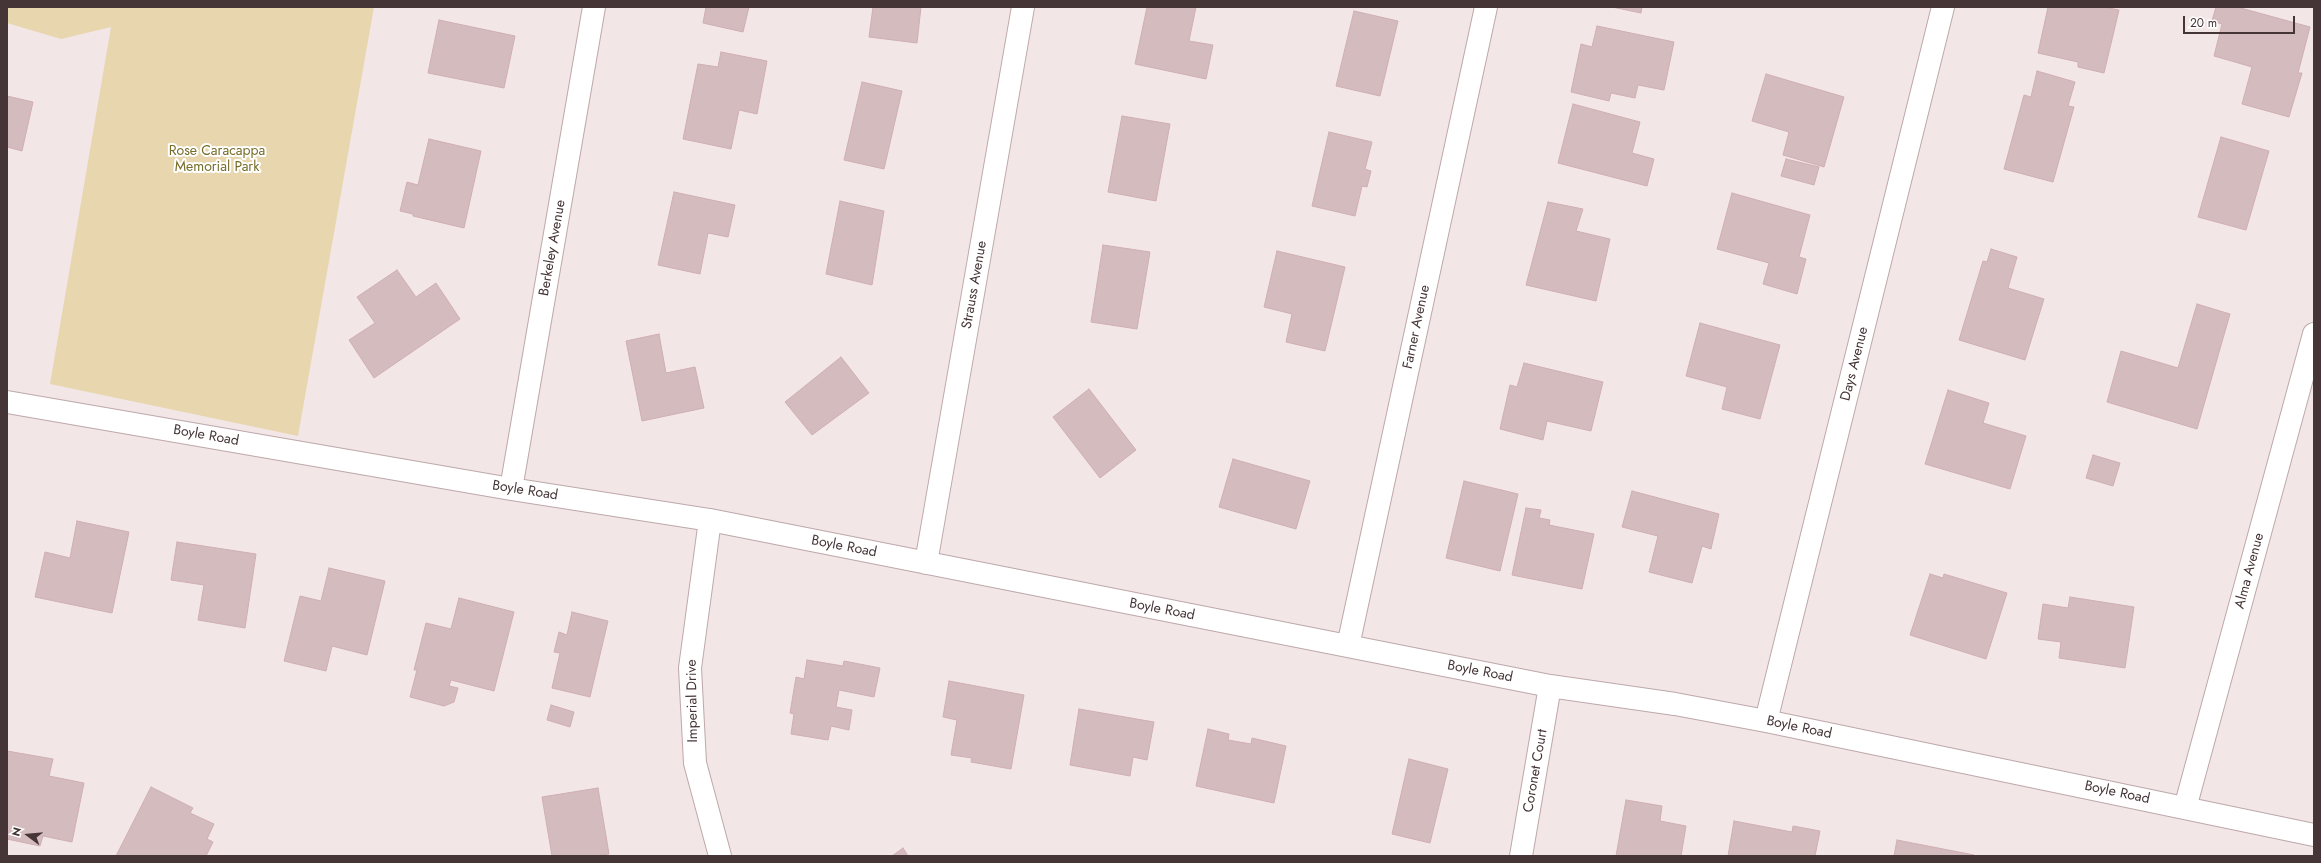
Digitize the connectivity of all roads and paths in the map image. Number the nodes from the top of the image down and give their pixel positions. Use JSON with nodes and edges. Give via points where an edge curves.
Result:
{"nodes":[{"id":1,"x":594,"y":7,"type":"edge"},
{"id":2,"x":1023,"y":7,"type":"edge"},
{"id":3,"x":1486,"y":7,"type":"edge"},
{"id":4,"x":1944,"y":7,"type":"edge"},
{"id":5,"x":2314,"y":334,"type":"edge"},
{"id":6,"x":7,"y":402,"type":"edge"},
{"id":7,"x":511,"y":489,"type":"junction"},
{"id":8,"x":710,"y":520,"type":"junction"},
{"id":9,"x":926,"y":563,"type":"junction"},
{"id":10,"x":1348,"y":646,"type":"junction"},
{"id":11,"x":1550,"y":686,"type":"junction"},
{"id":12,"x":1766,"y":721,"type":"junction"},
{"id":13,"x":2186,"y":808,"type":"junction"},
{"id":14,"x":2314,"y":835,"type":"edge"},
{"id":15,"x":720,"y":856,"type":"edge"},
{"id":16,"x":1521,"y":856,"type":"edge"}],
"edges":[{"from":1,"to":7,"type":"street","name":"Berkeley Avenue"},
{"from":2,"to":9,"type":"street","name":"Strauss Avenue"},
{"from":3,"to":10,"type":"street","name":"Farner Avenue"},
{"from":4,"to":12,"type":"street","name":"Days Avenue"},
{"from":5,"to":13,"type":"street","name":"Alma Avenue"},
{"from":6,"to":7,"type":"street","name":"Boyle Road"},
{"from":7,"to":8,"type":"street","name":"Boyle Road"},
{"from":8,"to":9,"type":"street","name":"Boyle Road"},
{"from":8,"to":15,"type":"street","name":"Imperial Drive","via":[[690,668],[695,763]]},
{"from":9,"to":10,"type":"street","name":"Boyle Road"},
{"from":10,"to":11,"type":"street","name":"Boyle Road"},
{"from":11,"to":12,"type":"street","name":"Boyle Road","via":[[1675,704]]},
{"from":11,"to":16,"type":"street","name":"Coronet Court"},
{"from":12,"to":13,"type":"street","name":"Boyle Road"},
{"from":13,"to":14,"type":"street","name":"Boyle Road"}]}
